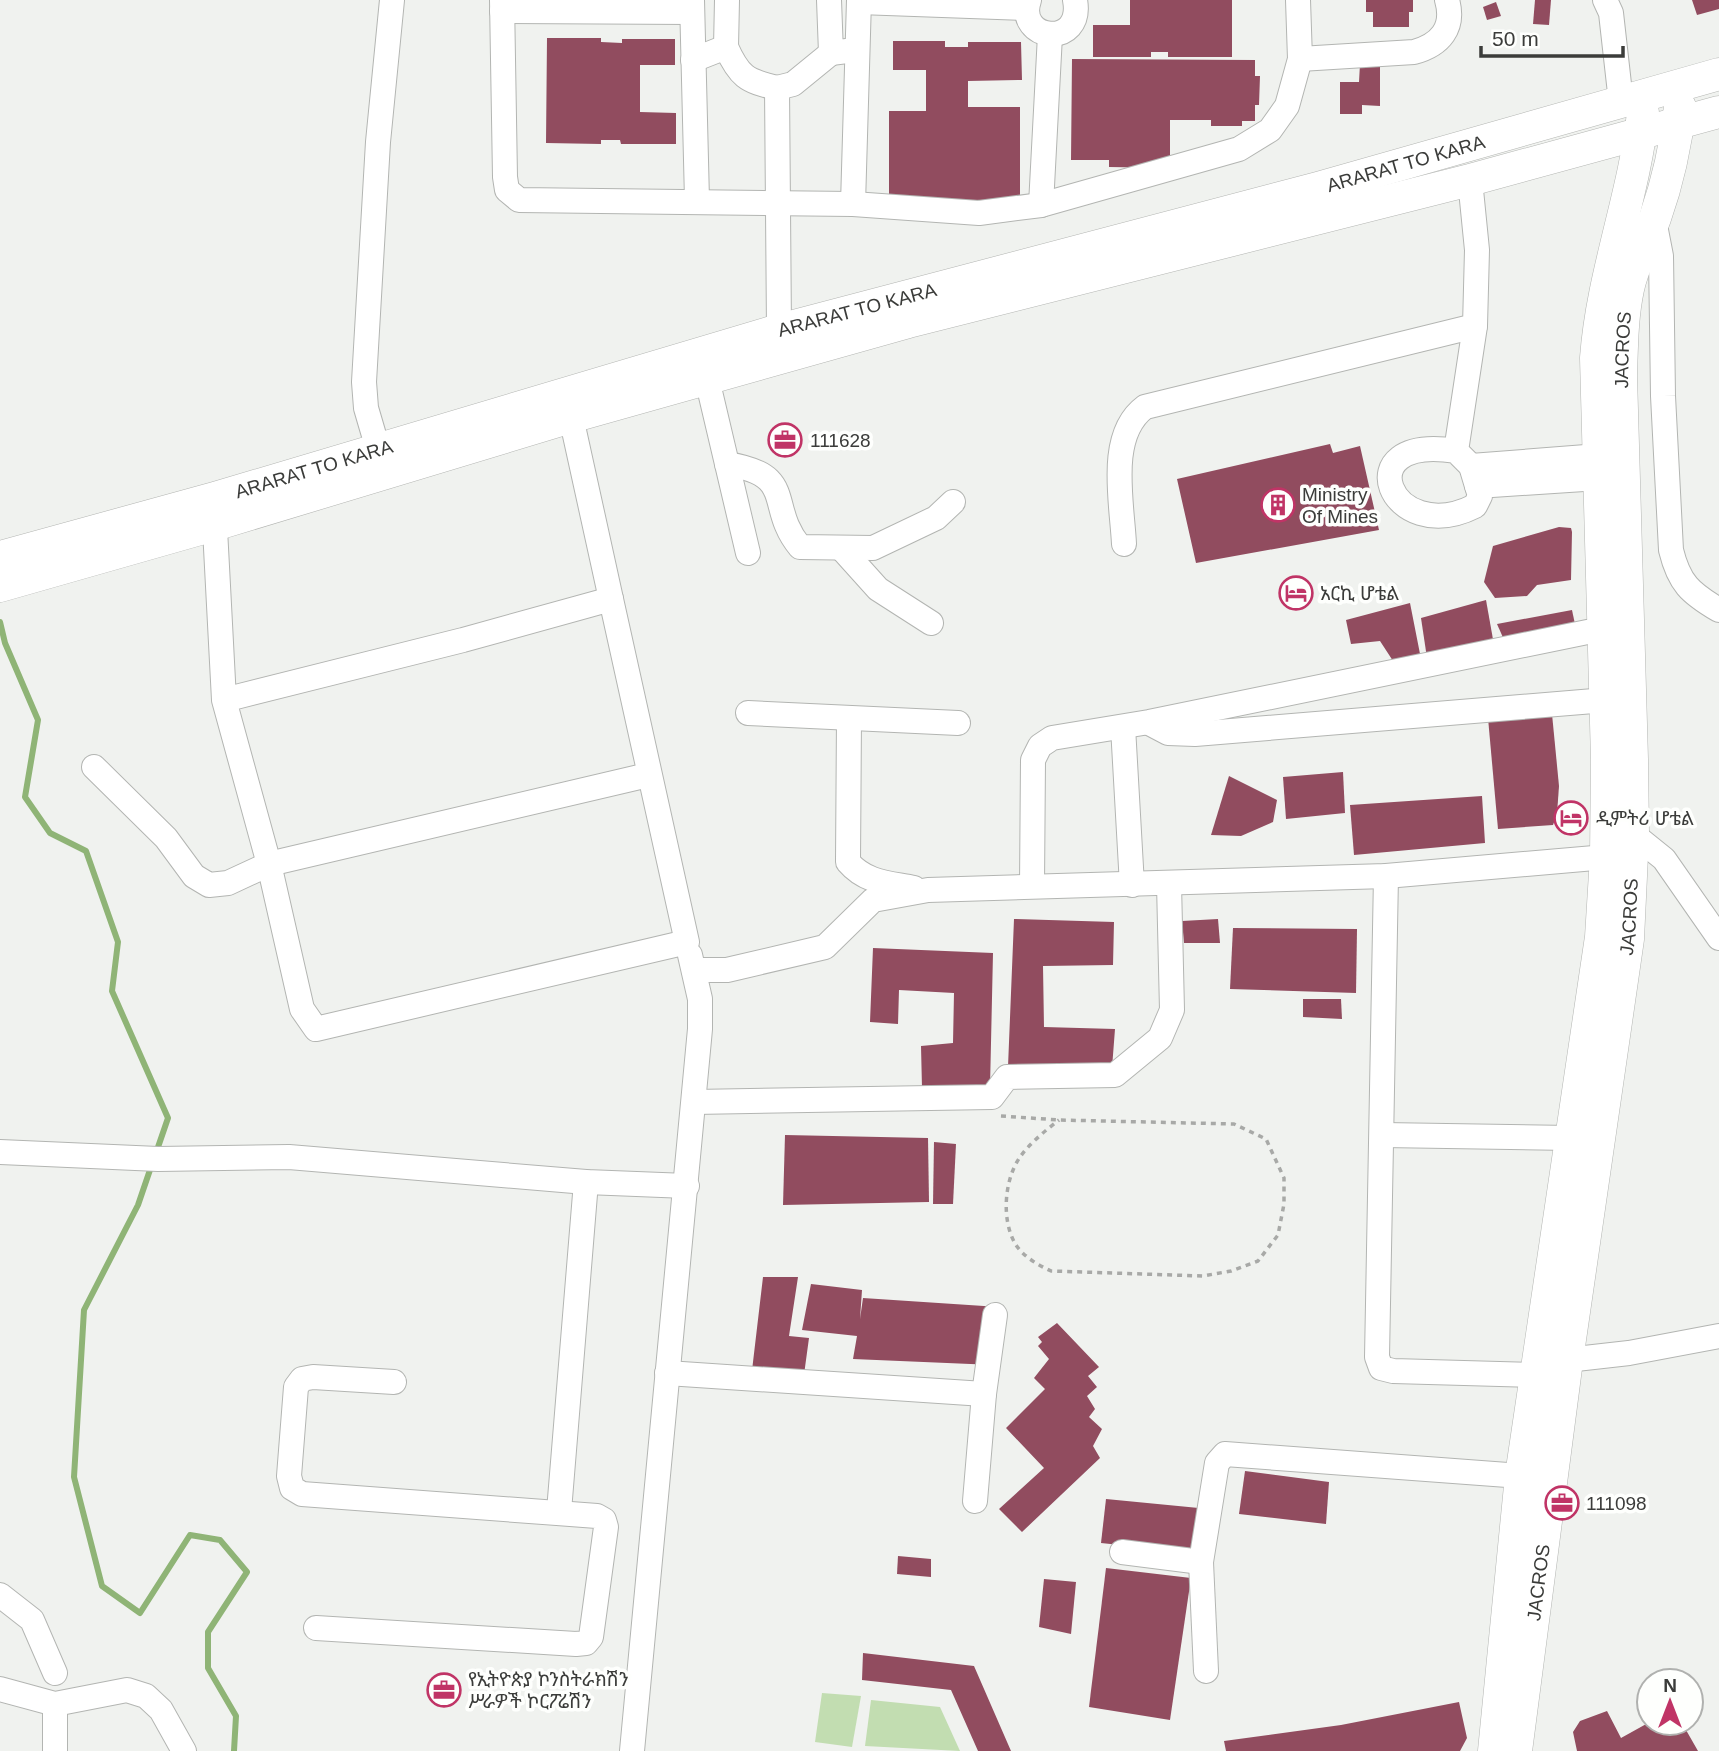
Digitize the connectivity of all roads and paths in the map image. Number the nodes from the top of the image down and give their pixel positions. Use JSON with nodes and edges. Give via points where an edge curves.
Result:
{"nodes":[{"id":1,"x":392,"y":0,"type":"edge"},
{"id":2,"x":727,"y":0,"type":"edge"},
{"id":3,"x":829,"y":0,"type":"edge"},
{"id":4,"x":1075,"y":0,"type":"edge"},
{"id":5,"x":1298,"y":0,"type":"edge"},
{"id":6,"x":1447,"y":0,"type":"edge"},
{"id":7,"x":1605,"y":0,"type":"edge"},
{"id":8,"x":859,"y":1,"type":"edge"},
{"id":9,"x":1028,"y":4,"type":"edge"},
{"id":10,"x":502,"y":5,"type":"edge"},
{"id":11,"x":692,"y":6,"type":"edge"},
{"id":12,"x":1050,"y":34,"type":"junction"},
{"id":13,"x":726,"y":47,"type":"junction"},
{"id":14,"x":857,"y":50,"type":"junction"},
{"id":15,"x":831,"y":52,"type":"junction"},
{"id":16,"x":1300,"y":59,"type":"junction"},
{"id":17,"x":693,"y":60,"type":"junction"},
{"id":18,"x":1719,"y":74,"type":"edge"},
{"id":19,"x":1683,"y":85,"type":"junction"},
{"id":20,"x":777,"y":88,"type":"junction"},
{"id":21,"x":1633,"y":99,"type":"junction"},
{"id":22,"x":1719,"y":112,"type":"edge"},
{"id":23,"x":1678,"y":126,"type":"junction"},
{"id":24,"x":1641,"y":132,"type":"junction"},
{"id":25,"x":1470,"y":180,"type":"junction"},
{"id":26,"x":697,"y":200,"type":"junction"},
{"id":27,"x":776,"y":202,"type":"junction"},
{"id":28,"x":853,"y":204,"type":"junction"},
{"id":29,"x":1041,"y":205,"type":"junction"},
{"id":30,"x":1654,"y":220,"type":"junction"},
{"id":31,"x":1475,"y":326,"type":"junction"},
{"id":32,"x":783,"y":343,"type":"junction"},
{"id":33,"x":707,"y":379,"type":"junction"},
{"id":34,"x":571,"y":417,"type":"junction"},
{"id":35,"x":378,"y":449,"type":"junction"},
{"id":36,"x":727,"y":464,"type":"junction"},
{"id":37,"x":1599,"y":467,"type":"junction"},
{"id":38,"x":953,"y":502,"type":"dead end"},
{"id":39,"x":214,"y":512,"type":"junction"},
{"id":40,"x":1125,"y":544,"type":"dead end"},
{"id":41,"x":842,"y":549,"type":"junction"},
{"id":42,"x":748,"y":553,"type":"dead end"},
{"id":43,"x":9,"y":569,"type":"edge"},
{"id":44,"x":611,"y":599,"type":"junction"},
{"id":45,"x":1719,"y":610,"type":"edge"},
{"id":46,"x":931,"y":623,"type":"dead end"},
{"id":47,"x":1602,"y":629,"type":"junction"},
{"id":48,"x":1340,"y":683,"type":"junction"},
{"id":49,"x":225,"y":700,"type":"junction"},
{"id":50,"x":1606,"y":700,"type":"junction"},
{"id":51,"x":748,"y":713,"type":"dead end"},
{"id":52,"x":849,"y":718,"type":"junction"},
{"id":53,"x":1149,"y":722,"type":"junction"},
{"id":54,"x":1347,"y":722,"type":"junction"},
{"id":55,"x":958,"y":723,"type":"dead end"},
{"id":56,"x":1123,"y":727,"type":"junction"},
{"id":57,"x":94,"y":766,"type":"dead end"},
{"id":58,"x":649,"y":775,"type":"junction"},
{"id":59,"x":1633,"y":834,"type":"junction"},
{"id":60,"x":1606,"y":857,"type":"junction"},
{"id":61,"x":269,"y":864,"type":"junction"},
{"id":62,"x":1386,"y":876,"type":"junction"},
{"id":63,"x":1169,"y":884,"type":"junction"},
{"id":64,"x":1132,"y":885,"type":"junction"},
{"id":65,"x":1032,"y":886,"type":"junction"},
{"id":66,"x":928,"y":890,"type":"junction"},
{"id":67,"x":1615,"y":938,"type":"junction"},
{"id":68,"x":1719,"y":938,"type":"edge"},
{"id":69,"x":687,"y":942,"type":"junction"},
{"id":70,"x":694,"y":971,"type":"junction"},
{"id":71,"x":694,"y":1102,"type":"junction"},
{"id":72,"x":993,"y":1115,"type":"dead end"},
{"id":73,"x":1059,"y":1120,"type":"junction"},
{"id":74,"x":1383,"y":1135,"type":"junction"},
{"id":75,"x":1570,"y":1138,"type":"junction"},
{"id":76,"x":0,"y":1152,"type":"edge"},
{"id":77,"x":586,"y":1182,"type":"junction"},
{"id":78,"x":687,"y":1186,"type":"junction"},
{"id":79,"x":995,"y":1315,"type":"dead end"},
{"id":80,"x":1719,"y":1336,"type":"edge"},
{"id":81,"x":1567,"y":1360,"type":"junction"},
{"id":82,"x":667,"y":1373,"type":"junction"},
{"id":83,"x":1535,"y":1375,"type":"junction"},
{"id":84,"x":394,"y":1382,"type":"dead end"},
{"id":85,"x":984,"y":1394,"type":"junction"},
{"id":86,"x":1521,"y":1476,"type":"junction"},
{"id":87,"x":975,"y":1501,"type":"dead end"},
{"id":88,"x":559,"y":1511,"type":"junction"},
{"id":89,"x":1122,"y":1552,"type":"dead end"},
{"id":90,"x":1201,"y":1562,"type":"junction"},
{"id":91,"x":0,"y":1595,"type":"edge"},
{"id":92,"x":316,"y":1628,"type":"dead end"},
{"id":93,"x":1206,"y":1671,"type":"dead end"},
{"id":94,"x":55,"y":1673,"type":"dead end"},
{"id":95,"x":0,"y":1689,"type":"edge"},
{"id":96,"x":55,"y":1704,"type":"junction"},
{"id":97,"x":55,"y":1751,"type":"edge"},
{"id":98,"x":184,"y":1751,"type":"edge"},
{"id":99,"x":632,"y":1751,"type":"edge"},
{"id":100,"x":1494,"y":1751,"type":"edge"},
{"id":101,"x":1516,"y":1751,"type":"edge"}],
"edges":[{"from":1,"to":35,"type":"street","via":[[378,142],[364,382]]},
{"from":2,"to":13,"type":"street"},
{"from":3,"to":15,"type":"street"},
{"from":4,"to":12,"type":"street","via":[[1073,24]]},
{"from":5,"to":16,"type":"street"},
{"from":6,"to":16,"type":"street","via":[[1451,12],[1444,38],[1432,47]]},
{"from":7,"to":21,"type":"street"},
{"from":8,"to":9,"type":"street"},
{"from":8,"to":14,"type":"street"},
{"from":9,"to":12,"type":"street","via":[[1029,20]]},
{"from":10,"to":11,"type":"street"},
{"from":10,"to":26,"type":"street","via":[[507,190],[519,200]]},
{"from":11,"to":17,"type":"street"},
{"from":12,"to":29,"type":"street"},
{"from":13,"to":17,"type":"street"},
{"from":13,"to":20,"type":"street","via":[[736,69],[752,82]]},
{"from":14,"to":15,"type":"street"},
{"from":14,"to":28,"type":"street"},
{"from":15,"to":20,"type":"street","via":[[793,84]]},
{"from":16,"to":29,"type":"street","via":[[1287,106],[1270,130],[1238,149]]},
{"from":17,"to":26,"type":"street"},
{"from":18,"to":19,"type":"main road","name":"ARARAT TO KARA"},
{"from":19,"to":21,"type":"main road","name":"ARARAT TO KARA"},
{"from":19,"to":23,"type":"main road","name":"JACROS"},
{"from":20,"to":27,"type":"street"},
{"from":21,"to":24,"type":"main road","name":"JACROS"},
{"from":21,"to":32,"type":"main road","name":"ARARAT TO KARA"},
{"from":22,"to":23,"type":"main road","name":"ARARAT TO KARA"},
{"from":23,"to":24,"type":"main road","name":"ARARAT TO KARA"},
{"from":23,"to":30,"type":"main road","name":"JACROS"},
{"from":24,"to":25,"type":"main road","name":"ARARAT TO KARA"},
{"from":24,"to":37,"type":"main road","name":"JACROS","via":[[1599,314]]},
{"from":25,"to":31,"type":"street","via":[[1477,250]]},
{"from":25,"to":32,"type":"main road","name":"ARARAT TO KARA"},
{"from":26,"to":27,"type":"street"},
{"from":27,"to":28,"type":"street"},
{"from":27,"to":32,"type":"street"},
{"from":28,"to":29,"type":"street","via":[[979,213]]},
{"from":30,"to":45,"type":"street","via":[[1661,257],[1671,550],[1676,573],[1690,592]]},
{"from":30,"to":59,"type":"main road","name":"JACROS","via":[[1628,288],[1621,376]]},
{"from":31,"to":37,"type":"street","via":[[1468,468]]},
{"from":31,"to":40,"type":"street","via":[[1144,407],[1132,416],[1125,432],[1120,476]]},
{"from":32,"to":33,"type":"main road","name":"ARARAT TO KARA"},
{"from":32,"to":35,"type":"main road","name":"ARARAT TO KARA"},
{"from":33,"to":34,"type":"main road","name":"ARARAT TO KARA"},
{"from":33,"to":36,"type":"street"},
{"from":34,"to":39,"type":"main road","name":"ARARAT TO KARA"},
{"from":34,"to":44,"type":"street"},
{"from":35,"to":39,"type":"main road","name":"ARARAT TO KARA"},
{"from":36,"to":41,"type":"street","via":[[747,467],[770,479],[788,533],[800,547]]},
{"from":36,"to":42,"type":"street"},
{"from":37,"to":47,"type":"main road","name":"JACROS"},
{"from":38,"to":41,"type":"street","via":[[936,518],[873,548]]},
{"from":39,"to":43,"type":"main road","name":"ARARAT TO KARA"},
{"from":39,"to":49,"type":"street"},
{"from":41,"to":46,"type":"street","via":[[878,589]]},
{"from":44,"to":49,"type":"street"},
{"from":44,"to":58,"type":"street"},
{"from":47,"to":48,"type":"street"},
{"from":47,"to":50,"type":"main road","name":"JACROS"},
{"from":48,"to":53,"type":"street"},
{"from":48,"to":54,"type":"street"},
{"from":49,"to":61,"type":"street"},
{"from":50,"to":54,"type":"street"},
{"from":50,"to":60,"type":"main road","name":"JACROS"},
{"from":51,"to":52,"type":"street"},
{"from":52,"to":55,"type":"street"},
{"from":52,"to":66,"type":"street","via":[[848,862],[871,880]]},
{"from":53,"to":54,"type":"street","via":[[1168,733],[1195,734]]},
{"from":53,"to":56,"type":"street"},
{"from":56,"to":64,"type":"street"},
{"from":56,"to":65,"type":"street","via":[[1052,738],[1040,746],[1033,760]]},
{"from":57,"to":61,"type":"street","via":[[166,838],[194,876],[209,885],[228,883]]},
{"from":58,"to":61,"type":"street"},
{"from":58,"to":69,"type":"street"},
{"from":59,"to":67,"type":"main road","name":"JACROS"},
{"from":59,"to":68,"type":"street","via":[[1664,859]]},
{"from":60,"to":62,"type":"street"},
{"from":60,"to":67,"type":"main road","name":"JACROS"},
{"from":61,"to":69,"type":"street","via":[[302,1009],[316,1029]]},
{"from":62,"to":63,"type":"street"},
{"from":62,"to":74,"type":"street"},
{"from":63,"to":64,"type":"street"},
{"from":63,"to":71,"type":"street","via":[[1172,1010],[1160,1038],[1115,1075],[1007,1077],[992,1097]]},
{"from":64,"to":65,"type":"street"},
{"from":65,"to":66,"type":"street"},
{"from":66,"to":70,"type":"street","via":[[873,901],[825,947],[727,971]]},
{"from":67,"to":75,"type":"main road","name":"JACROS"},
{"from":67,"to":81,"type":"main road","name":"JACROS"},
{"from":69,"to":70,"type":"street"},
{"from":70,"to":71,"type":"street","via":[[701,999]]},
{"from":71,"to":78,"type":"street"},
{"from":72,"to":73,"type":"path"},
{"from":73,"to":73,"type":"path","via":[[1234,1124],[1266,1139],[1284,1178],[1278,1235],[1258,1261],[1203,1276],[1051,1271],[1016,1245],[1006,1213],[1009,1181],[1020,1158]]},
{"from":74,"to":75,"type":"street"},
{"from":74,"to":83,"type":"street","via":[[1377,1357],[1381,1368]]},
{"from":75,"to":83,"type":"main road","name":"JACROS"},
{"from":76,"to":77,"type":"street","via":[[158,1159],[289,1157]]},
{"from":77,"to":78,"type":"street"},
{"from":77,"to":88,"type":"street"},
{"from":78,"to":82,"type":"street"},
{"from":79,"to":85,"type":"street"},
{"from":80,"to":81,"type":"street"},
{"from":81,"to":101,"type":"main road","name":"JACROS"},
{"from":82,"to":85,"type":"street"},
{"from":82,"to":99,"type":"street"},
{"from":83,"to":86,"type":"main road","name":"JACROS"},
{"from":84,"to":88,"type":"street","via":[[302,1379],[296,1387],[292,1488],[302,1494]]},
{"from":85,"to":87,"type":"street"},
{"from":86,"to":90,"type":"street","via":[[1225,1454],[1217,1463]]},
{"from":86,"to":100,"type":"main road","name":"JACROS"},
{"from":88,"to":92,"type":"street","via":[[597,1516],[606,1527],[591,1637],[586,1643]]},
{"from":89,"to":90,"type":"street"},
{"from":90,"to":93,"type":"street"},
{"from":91,"to":94,"type":"street","via":[[32,1619]]},
{"from":95,"to":96,"type":"street"},
{"from":96,"to":97,"type":"street"},
{"from":96,"to":98,"type":"street","via":[[127,1690],[146,1696],[160,1710]]}]}
